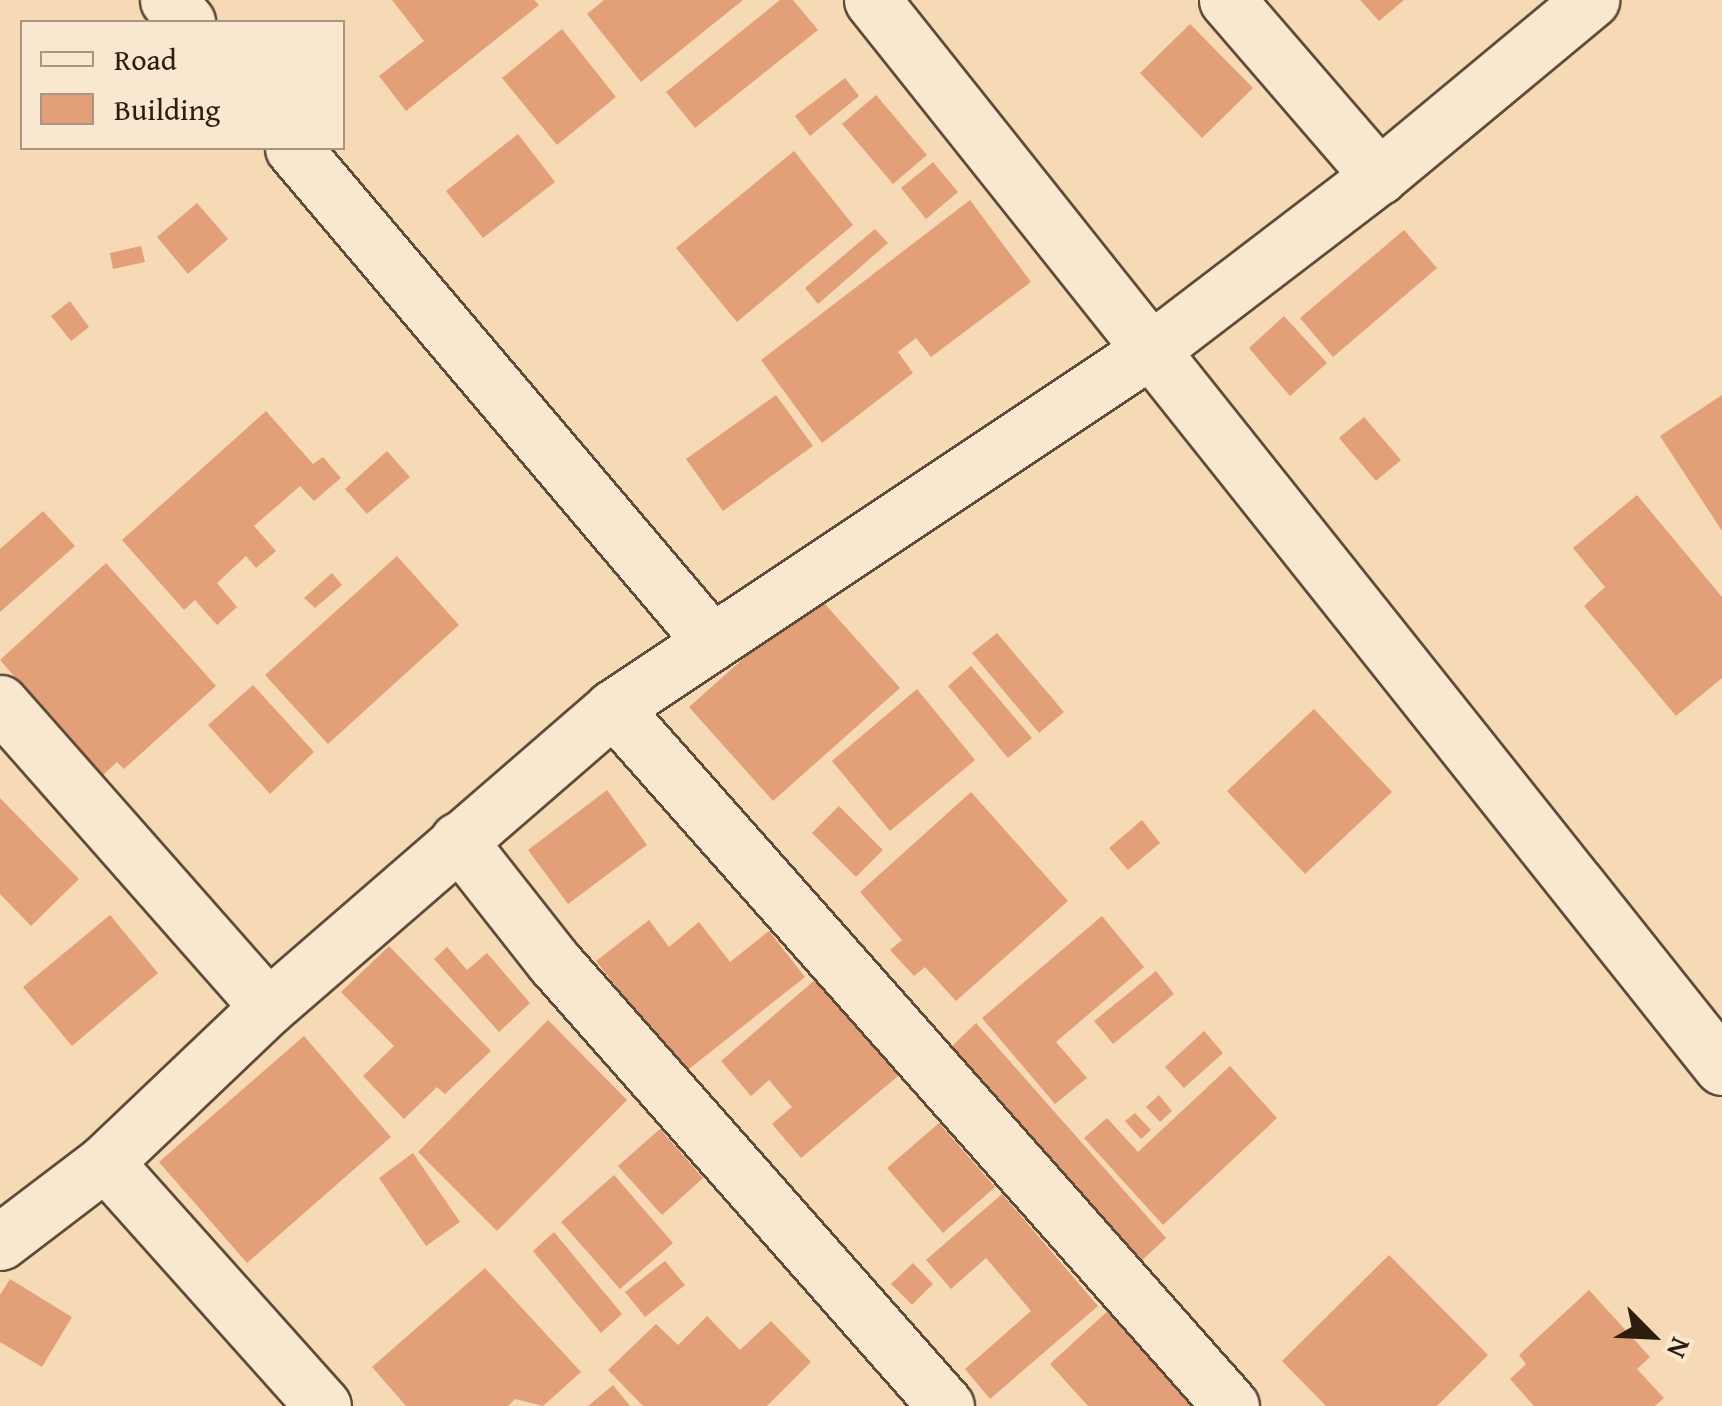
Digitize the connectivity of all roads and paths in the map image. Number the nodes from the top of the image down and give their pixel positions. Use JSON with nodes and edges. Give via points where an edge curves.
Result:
{"nodes":[{"id":1,"x":168,"y":0,"type":"edge"},
{"id":2,"x":872,"y":0,"type":"edge"},
{"id":3,"x":1227,"y":0,"type":"edge"},
{"id":4,"x":1592,"y":0,"type":"edge"},
{"id":5,"x":186,"y":20,"type":"edge"},
{"id":6,"x":295,"y":150,"type":"edge"},
{"id":7,"x":1379,"y":176,"type":"junction"},
{"id":8,"x":1155,"y":347,"type":"junction"},
{"id":9,"x":712,"y":642,"type":"junction"},
{"id":10,"x":0,"y":702,"type":"edge"},
{"id":11,"x":613,"y":708,"type":"junction"},
{"id":12,"x":458,"y":840,"type":"junction"},
{"id":13,"x":268,"y":1007,"type":"junction"},
{"id":14,"x":1722,"y":1068,"type":"edge"},
{"id":15,"x":105,"y":1162,"type":"junction"},
{"id":16,"x":6,"y":1224,"type":"edge"},
{"id":17,"x":323,"y":1406,"type":"edge"},
{"id":18,"x":946,"y":1406,"type":"edge"},
{"id":19,"x":1230,"y":1406,"type":"edge"}],
"edges":[{"from":1,"to":5,"type":"street"},
{"from":2,"to":8,"type":"street"},
{"from":3,"to":7,"type":"street"},
{"from":4,"to":7,"type":"street"},
{"from":6,"to":9,"type":"street"},
{"from":7,"to":8,"type":"street"},
{"from":8,"to":9,"type":"street"},
{"from":8,"to":14,"type":"street"},
{"from":9,"to":11,"type":"street"},
{"from":10,"to":13,"type":"street"},
{"from":11,"to":12,"type":"street"},
{"from":11,"to":19,"type":"street"},
{"from":12,"to":13,"type":"street"},
{"from":12,"to":18,"type":"street","via":[[554,962]]},
{"from":13,"to":15,"type":"street"},
{"from":15,"to":16,"type":"street"},
{"from":15,"to":17,"type":"street"}]}
